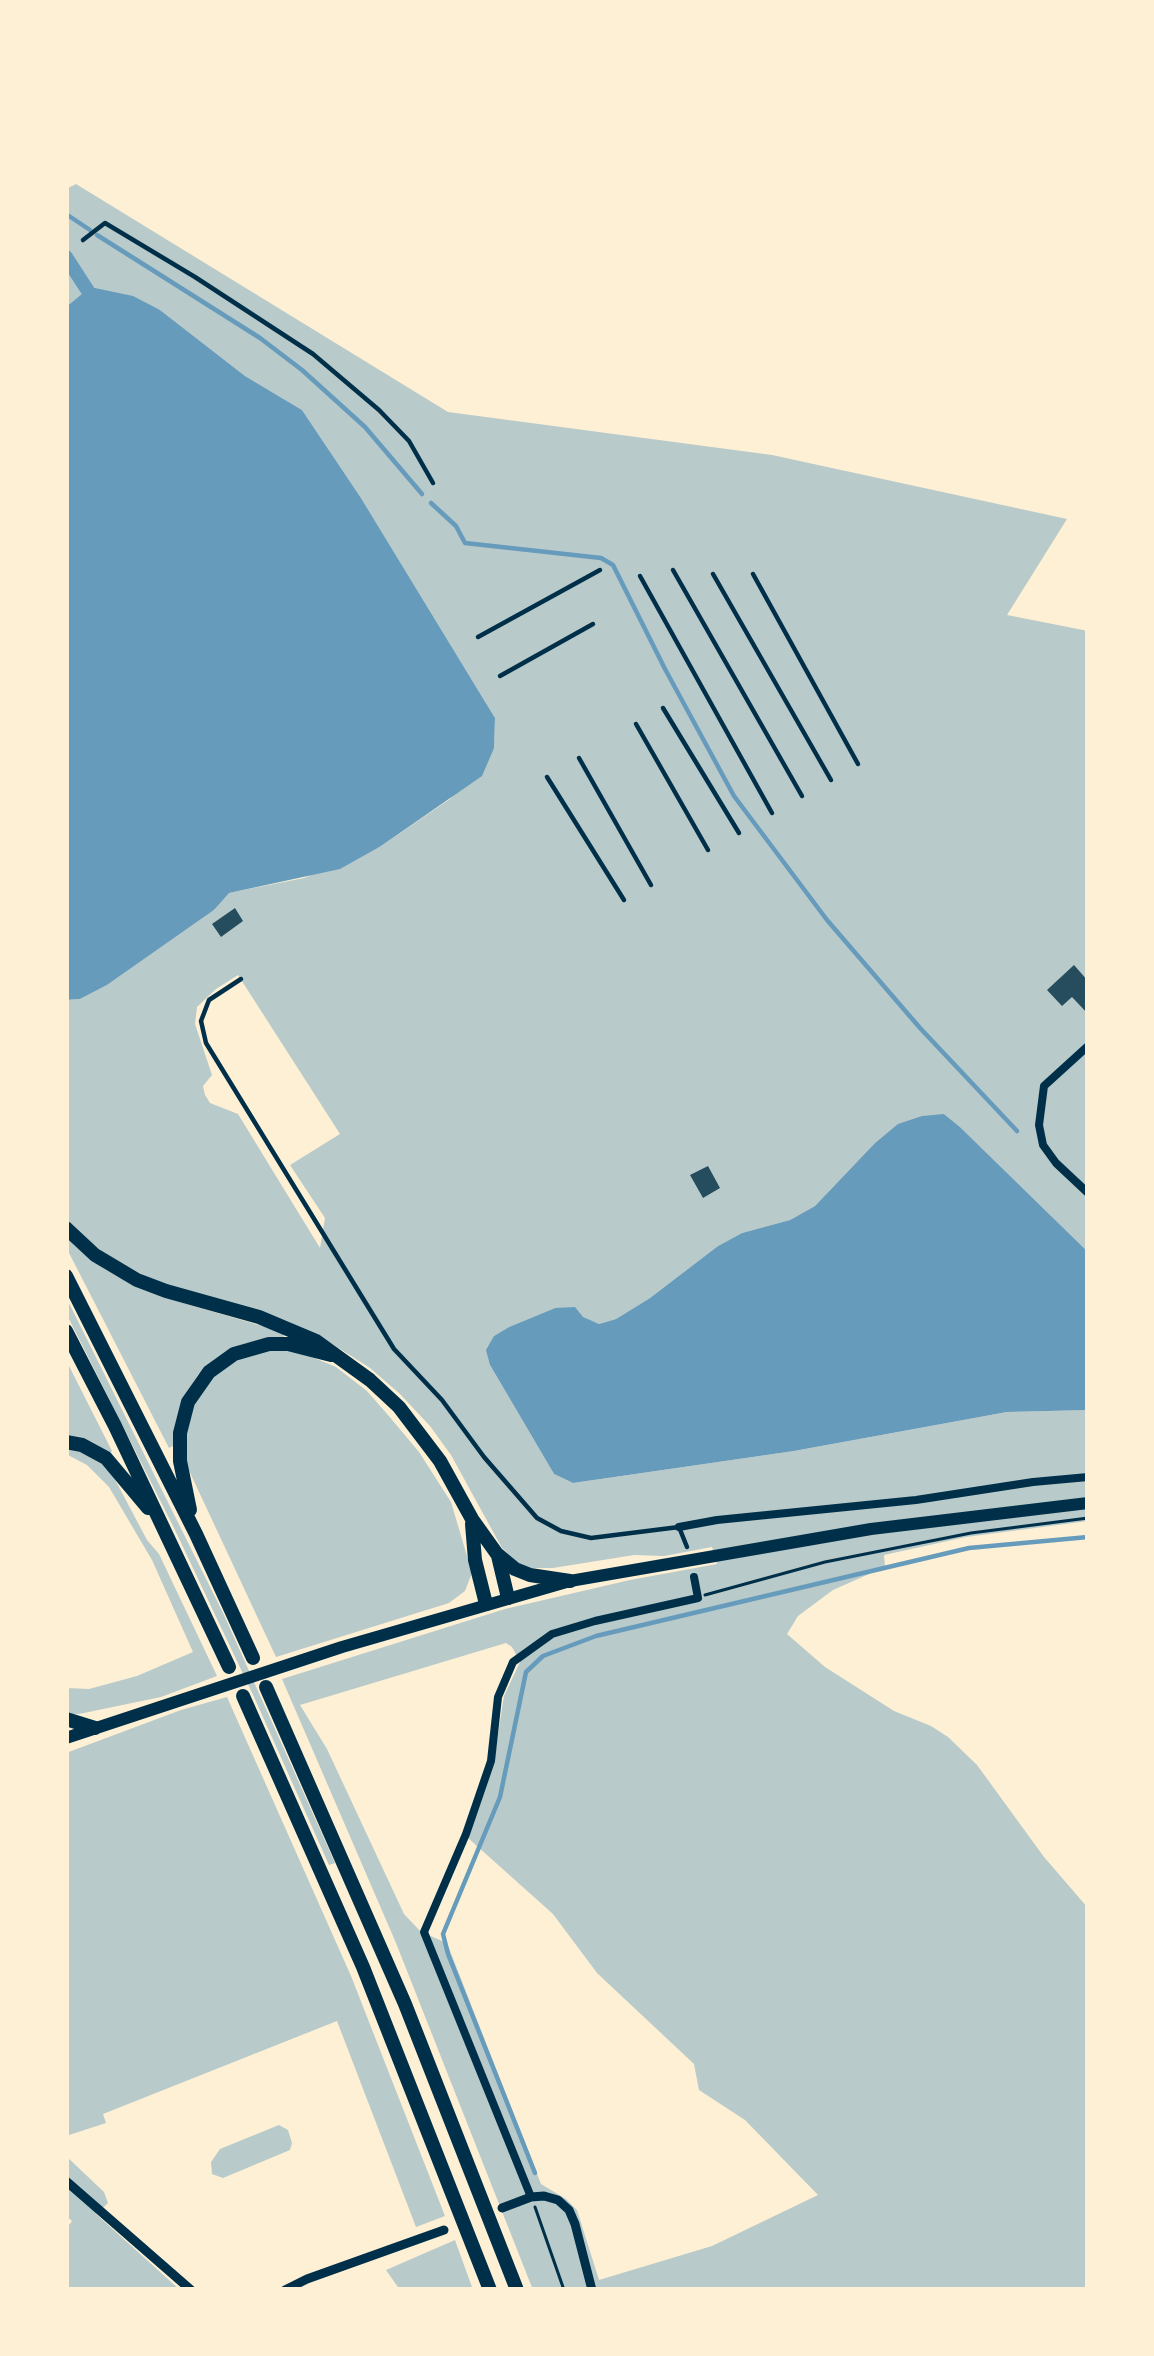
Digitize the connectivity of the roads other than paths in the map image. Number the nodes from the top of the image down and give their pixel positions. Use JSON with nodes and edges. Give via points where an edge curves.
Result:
{"nodes":[{"id":1,"x":82,"y":240,"type":"dead end"},
{"id":2,"x":433,"y":483,"type":"dead end"},
{"id":3,"x":600,"y":570,"type":"dead end"},
{"id":4,"x":673,"y":570,"type":"dead end"},
{"id":5,"x":713,"y":574,"type":"dead end"},
{"id":6,"x":753,"y":574,"type":"dead end"},
{"id":7,"x":640,"y":576,"type":"dead end"},
{"id":8,"x":592,"y":624,"type":"dead end"},
{"id":9,"x":478,"y":637,"type":"dead end"},
{"id":10,"x":500,"y":676,"type":"dead end"},
{"id":11,"x":663,"y":708,"type":"dead end"},
{"id":12,"x":636,"y":724,"type":"dead end"},
{"id":13,"x":579,"y":758,"type":"dead end"},
{"id":14,"x":858,"y":764,"type":"dead end"},
{"id":15,"x":547,"y":777,"type":"dead end"},
{"id":16,"x":831,"y":780,"type":"dead end"},
{"id":17,"x":802,"y":796,"type":"dead end"},
{"id":18,"x":772,"y":813,"type":"dead end"},
{"id":19,"x":739,"y":832,"type":"dead end"},
{"id":20,"x":708,"y":850,"type":"dead end"},
{"id":21,"x":651,"y":885,"type":"dead end"},
{"id":22,"x":623,"y":900,"type":"dead end"},
{"id":23,"x":241,"y":979,"type":"dead end"},
{"id":24,"x":1088,"y":1046,"type":"edge"},
{"id":25,"x":1088,"y":1192,"type":"edge"},
{"id":26,"x":66,"y":1228,"type":"edge"},
{"id":27,"x":66,"y":1276,"type":"edge"},
{"id":28,"x":66,"y":1330,"type":"edge"},
{"id":29,"x":336,"y":1356,"type":"junction"},
{"id":30,"x":66,"y":1442,"type":"edge"},
{"id":31,"x":1088,"y":1477,"type":"edge"},
{"id":32,"x":1088,"y":1503,"type":"edge"},
{"id":33,"x":472,"y":1519,"type":"junction"},
{"id":34,"x":680,"y":1527,"type":"junction"},
{"id":35,"x":165,"y":1532,"type":"junction"},
{"id":36,"x":196,"y":1534,"type":"junction"},
{"id":37,"x":687,"y":1547,"type":"dead end"},
{"id":38,"x":497,"y":1554,"type":"junction"},
{"id":39,"x":694,"y":1577,"type":"dead end"},
{"id":40,"x":570,"y":1581,"type":"junction"},
{"id":41,"x":508,"y":1598,"type":"junction"},
{"id":42,"x":486,"y":1604,"type":"junction"},
{"id":43,"x":253,"y":1658,"type":"dead end"},
{"id":44,"x":229,"y":1666,"type":"dead end"},
{"id":45,"x":266,"y":1687,"type":"dead end"},
{"id":46,"x":243,"y":1696,"type":"dead end"},
{"id":47,"x":66,"y":1719,"type":"edge"},
{"id":48,"x":95,"y":1728,"type":"junction"},
{"id":49,"x":66,"y":1738,"type":"edge"},
{"id":50,"x":66,"y":2181,"type":"edge"},
{"id":51,"x":531,"y":2197,"type":"junction"},
{"id":52,"x":502,"y":2208,"type":"dead end"},
{"id":53,"x":444,"y":2230,"type":"dead end"},
{"id":54,"x":191,"y":2290,"type":"edge"},
{"id":55,"x":285,"y":2290,"type":"edge"},
{"id":56,"x":490,"y":2290,"type":"edge"},
{"id":57,"x":517,"y":2290,"type":"edge"},
{"id":58,"x":592,"y":2290,"type":"edge"}],
"edges":[{"from":1,"to":2,"type":"lane","via":[[105,223],[313,353],[409,441]]},
{"from":3,"to":9,"type":"lane"},
{"from":4,"to":17,"type":"lane"},
{"from":5,"to":16,"type":"lane"},
{"from":6,"to":14,"type":"lane"},
{"from":7,"to":18,"type":"lane"},
{"from":8,"to":10,"type":"lane"},
{"from":11,"to":19,"type":"lane"},
{"from":12,"to":20,"type":"lane"},
{"from":13,"to":21,"type":"lane"},
{"from":15,"to":22,"type":"lane"},
{"from":23,"to":34,"type":"lane","via":[[209,1000],[201,1022],[206,1042],[394,1349],[537,1518],[591,1538]]},
{"from":24,"to":25,"type":"street","via":[[1043,1086],[1039,1125],[1056,1163]]},
{"from":26,"to":29,"type":"highway","via":[[137,1280],[298,1331]]},
{"from":27,"to":36,"type":"highway"},
{"from":28,"to":35,"type":"highway"},
{"from":29,"to":33,"type":"highway","via":[[417,1429]]},
{"from":29,"to":36,"type":"highway","via":[[268,1344],[208,1372],[188,1402],[179,1447]]},
{"from":30,"to":35,"type":"highway","via":[[112,1464]]},
{"from":31,"to":34,"type":"street"},
{"from":32,"to":40,"type":"main road","via":[[871,1529]]},
{"from":33,"to":38,"type":"highway"},
{"from":33,"to":42,"type":"highway"},
{"from":34,"to":37,"type":"lane"},
{"from":35,"to":44,"type":"highway"},
{"from":36,"to":43,"type":"highway"},
{"from":38,"to":40,"type":"highway","via":[[530,1575]]},
{"from":38,"to":41,"type":"highway"},
{"from":39,"to":51,"type":"street","via":[[698,1598],[552,1634],[513,1662],[498,1697],[491,1761],[424,1932]]},
{"from":40,"to":41,"type":"main road"},
{"from":41,"to":42,"type":"main road"},
{"from":42,"to":48,"type":"main road"},
{"from":45,"to":57,"type":"highway","via":[[405,2004]]},
{"from":46,"to":56,"type":"highway","via":[[363,1967]]},
{"from":47,"to":48,"type":"highway"},
{"from":48,"to":49,"type":"main road"},
{"from":50,"to":54,"type":"street"},
{"from":51,"to":52,"type":"street"},
{"from":51,"to":58,"type":"street","via":[[569,2210]]},
{"from":53,"to":55,"type":"street"}]}
